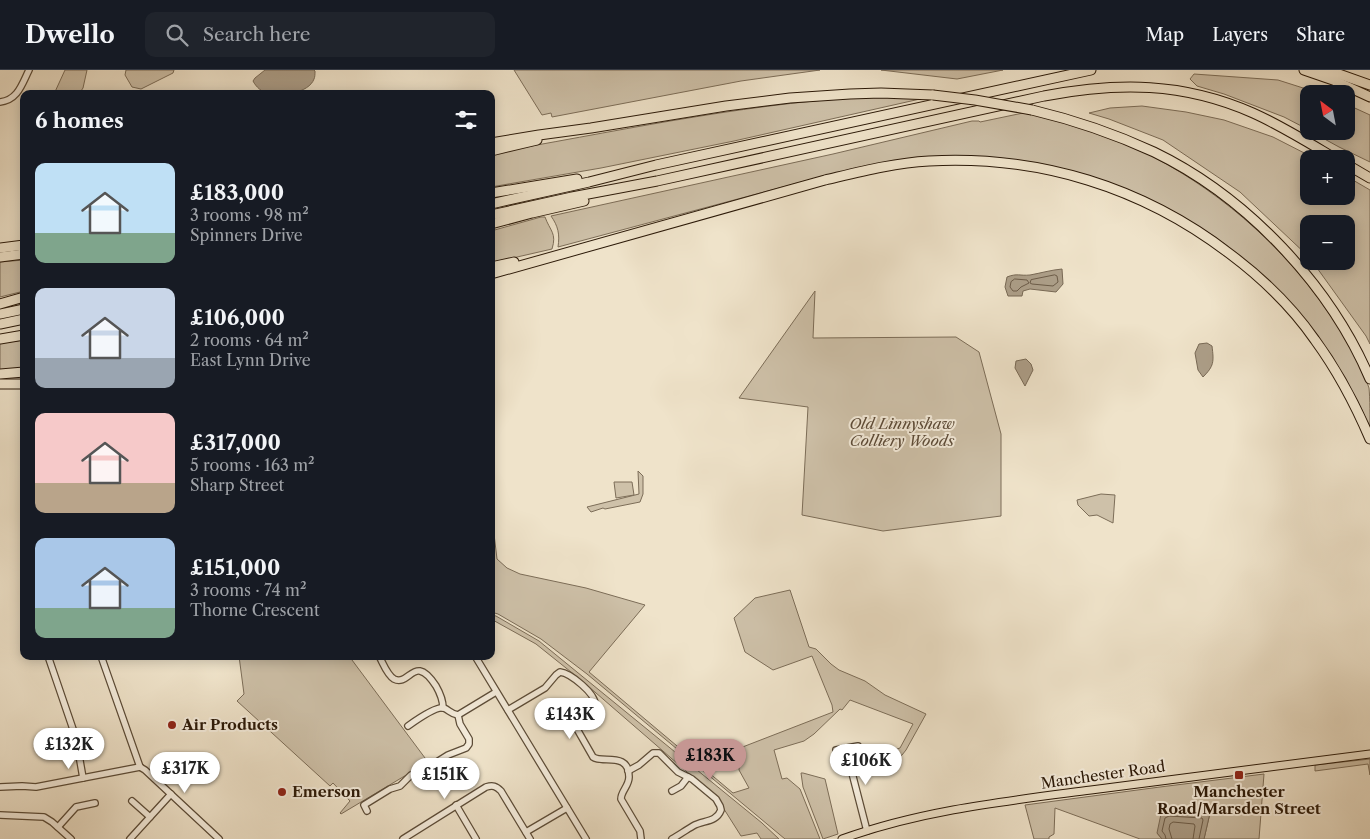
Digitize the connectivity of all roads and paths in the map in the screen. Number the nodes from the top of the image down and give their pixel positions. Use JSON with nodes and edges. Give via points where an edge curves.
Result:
{"nodes":[{"id":1,"x":29,"y":70,"type":"edge"},
{"id":2,"x":1091,"y":70,"type":"edge"},
{"id":3,"x":1304,"y":70,"type":"edge"},
{"id":4,"x":1322,"y":70,"type":"edge"},
{"id":5,"x":1370,"y":85,"type":"edge"},
{"id":6,"x":1370,"y":97,"type":"edge"},
{"id":7,"x":0,"y":102,"type":"edge"},
{"id":8,"x":591,"y":128,"type":"junction"},
{"id":9,"x":495,"y":142,"type":"edge"},
{"id":10,"x":495,"y":150,"type":"edge"},
{"id":11,"x":1320,"y":150,"type":"edge"},
{"id":12,"x":656,"y":165,"type":"junction"},
{"id":13,"x":1355,"y":170,"type":"edge"},
{"id":14,"x":1355,"y":171,"type":"edge"},
{"id":15,"x":1370,"y":178,"type":"edge"},
{"id":16,"x":657,"y":181,"type":"junction"},
{"id":17,"x":1370,"y":182,"type":"edge"},
{"id":18,"x":495,"y":192,"type":"edge"},
{"id":19,"x":495,"y":203,"type":"edge"},
{"id":20,"x":495,"y":215,"type":"edge"},
{"id":21,"x":679,"y":221,"type":"junction"},
{"id":22,"x":495,"y":223,"type":"edge"},
{"id":23,"x":20,"y":246,"type":"edge"},
{"id":24,"x":0,"y":248,"type":"edge"},
{"id":25,"x":20,"y":254,"type":"edge"},
{"id":26,"x":0,"y":257,"type":"edge"},
{"id":27,"x":495,"y":266,"type":"edge"},
{"id":28,"x":495,"y":273,"type":"edge"},
{"id":29,"x":20,"y":298,"type":"edge"},
{"id":30,"x":0,"y":304,"type":"edge"},
{"id":31,"x":20,"y":310,"type":"edge"},
{"id":32,"x":0,"y":314,"type":"edge"},
{"id":33,"x":20,"y":320,"type":"edge"},
{"id":34,"x":0,"y":324,"type":"edge"},
{"id":35,"x":20,"y":336,"type":"edge"},
{"id":36,"x":0,"y":339,"type":"edge"},
{"id":37,"x":20,"y":372,"type":"edge"},
{"id":38,"x":0,"y":374,"type":"edge"},
{"id":39,"x":1370,"y":379,"type":"edge"},
{"id":40,"x":0,"y":384,"type":"edge"},
{"id":41,"x":20,"y":384,"type":"edge"},
{"id":42,"x":1370,"y":439,"type":"edge"},
{"id":43,"x":49,"y":660,"type":"edge"},
{"id":44,"x":102,"y":660,"type":"edge"},
{"id":45,"x":381,"y":660,"type":"edge"},
{"id":46,"x":477,"y":660,"type":"edge"},
{"id":47,"x":496,"y":692,"type":"junction"},
{"id":48,"x":442,"y":708,"type":"junction"},
{"id":49,"x":508,"y":710,"type":"junction"},
{"id":50,"x":458,"y":715,"type":"junction"},
{"id":51,"x":411,"y":722,"type":"dead end"},
{"id":52,"x":858,"y":746,"type":"dead end"},
{"id":53,"x":850,"y":748,"type":"junction"},
{"id":54,"x":836,"y":750,"type":"dead end"},
{"id":55,"x":1370,"y":754,"type":"edge"},
{"id":56,"x":140,"y":767,"type":"junction"},
{"id":57,"x":628,"y":771,"type":"junction"},
{"id":58,"x":688,"y":777,"type":"junction"},
{"id":59,"x":84,"y":778,"type":"junction"},
{"id":60,"x":0,"y":787,"type":"edge"},
{"id":61,"x":672,"y":791,"type":"dead end"},
{"id":62,"x":171,"y":794,"type":"junction"},
{"id":63,"x":132,"y":802,"type":"dead end"},
{"id":64,"x":92,"y":805,"type":"dead end"},
{"id":65,"x":456,"y":805,"type":"junction"},
{"id":66,"x":567,"y":808,"type":"junction"},
{"id":67,"x":367,"y":811,"type":"dead end"},
{"id":68,"x":0,"y":815,"type":"edge"},
{"id":69,"x":150,"y":817,"type":"junction"},
{"id":70,"x":58,"y":827,"type":"junction"},
{"id":71,"x":867,"y":831,"type":"junction"},
{"id":72,"x":526,"y":832,"type":"junction"},
{"id":73,"x":675,"y":838,"type":"edge"},
{"id":74,"x":71,"y":839,"type":"edge"},
{"id":75,"x":130,"y":839,"type":"edge"},
{"id":76,"x":219,"y":839,"type":"edge"},
{"id":77,"x":403,"y":839,"type":"edge"},
{"id":78,"x":476,"y":839,"type":"edge"},
{"id":79,"x":530,"y":839,"type":"edge"},
{"id":80,"x":586,"y":839,"type":"edge"},
{"id":81,"x":641,"y":839,"type":"edge"},
{"id":82,"x":842,"y":839,"type":"edge"}],
"edges":[{"from":1,"to":7,"type":"street","via":[[16,95]]},
{"from":2,"to":12,"type":"highway"},
{"from":3,"to":6,"type":"highway"},
{"from":4,"to":5,"type":"highway"},
{"from":8,"to":9,"type":"highway"},
{"from":8,"to":10,"type":"highway"},
{"from":8,"to":39,"type":"highway","bridge":true,"via":[[726,106],[881,93],[975,100],[1072,121],[1155,153],[1226,197],[1276,241],[1312,282],[1343,328]]},
{"from":11,"to":16,"type":"highway","via":[[1274,123],[1231,104],[1177,91],[1119,86],[1044,96]]},
{"from":12,"to":18,"type":"highway"},
{"from":12,"to":19,"type":"highway"},
{"from":13,"to":15,"type":"highway"},
{"from":14,"to":17,"type":"highway"},
{"from":16,"to":20,"type":"highway"},
{"from":16,"to":22,"type":"highway"},
{"from":21,"to":27,"type":"highway"},
{"from":21,"to":28,"type":"highway"},
{"from":21,"to":42,"type":"highway","via":[[824,180],[879,167],[929,161],[1014,164],[1085,179],[1174,216],[1219,245],[1266,284],[1315,340],[1352,399]]},
{"from":23,"to":24,"type":"highway"},
{"from":25,"to":26,"type":"highway"},
{"from":29,"to":30,"type":"highway"},
{"from":31,"to":32,"type":"highway"},
{"from":33,"to":34,"type":"highway"},
{"from":35,"to":36,"type":"highway"},
{"from":37,"to":38,"type":"highway"},
{"from":40,"to":41,"type":"highway"},
{"from":43,"to":59,"type":"street","via":[[76,738]]},
{"from":44,"to":56,"type":"street"},
{"from":45,"to":48,"type":"street","via":[[389,674],[397,680],[420,671],[429,675],[442,698]]},
{"from":46,"to":47,"type":"street"},
{"from":47,"to":49,"type":"street"},
{"from":47,"to":50,"type":"street"},
{"from":48,"to":50,"type":"street"},
{"from":48,"to":51,"type":"street"},
{"from":49,"to":57,"type":"street","via":[[545,688],[558,674],[567,674],[591,693],[594,700],[592,711],[577,726],[593,757],[596,760],[616,759]]},
{"from":49,"to":66,"type":"street"},
{"from":50,"to":67,"type":"street","via":[[469,739],[468,746],[411,775],[400,786],[364,805]]},
{"from":52,"to":53,"type":"street"},
{"from":53,"to":54,"type":"street"},
{"from":53,"to":71,"type":"street","via":[[851,770]]},
{"from":55,"to":71,"type":"main road","name":"Manchester Road","via":[[981,806],[916,817]]},
{"from":56,"to":59,"type":"street"},
{"from":56,"to":62,"type":"street"},
{"from":57,"to":58,"type":"street","via":[[656,752]]},
{"from":57,"to":81,"type":"street","via":[[628,784],[621,794]]},
{"from":58,"to":61,"type":"street","via":[[682,786]]},
{"from":58,"to":73,"type":"street","via":[[716,799],[720,810],[709,821],[695,825]]},
{"from":59,"to":60,"type":"street","via":[[36,787]]},
{"from":62,"to":69,"type":"street"},
{"from":62,"to":76,"type":"street"},
{"from":63,"to":69,"type":"street"},
{"from":64,"to":70,"type":"street","via":[[76,807]]},
{"from":65,"to":72,"type":"street","via":[[486,787],[494,786],[501,791]]},
{"from":65,"to":77,"type":"street"},
{"from":65,"to":78,"type":"street"},
{"from":66,"to":72,"type":"street"},
{"from":66,"to":80,"type":"street"},
{"from":68,"to":70,"type":"street","via":[[44,817]]},
{"from":69,"to":75,"type":"street"},
{"from":70,"to":74,"type":"street"},
{"from":71,"to":82,"type":"main road","name":"Manchester Road"},
{"from":72,"to":79,"type":"street"}]}
